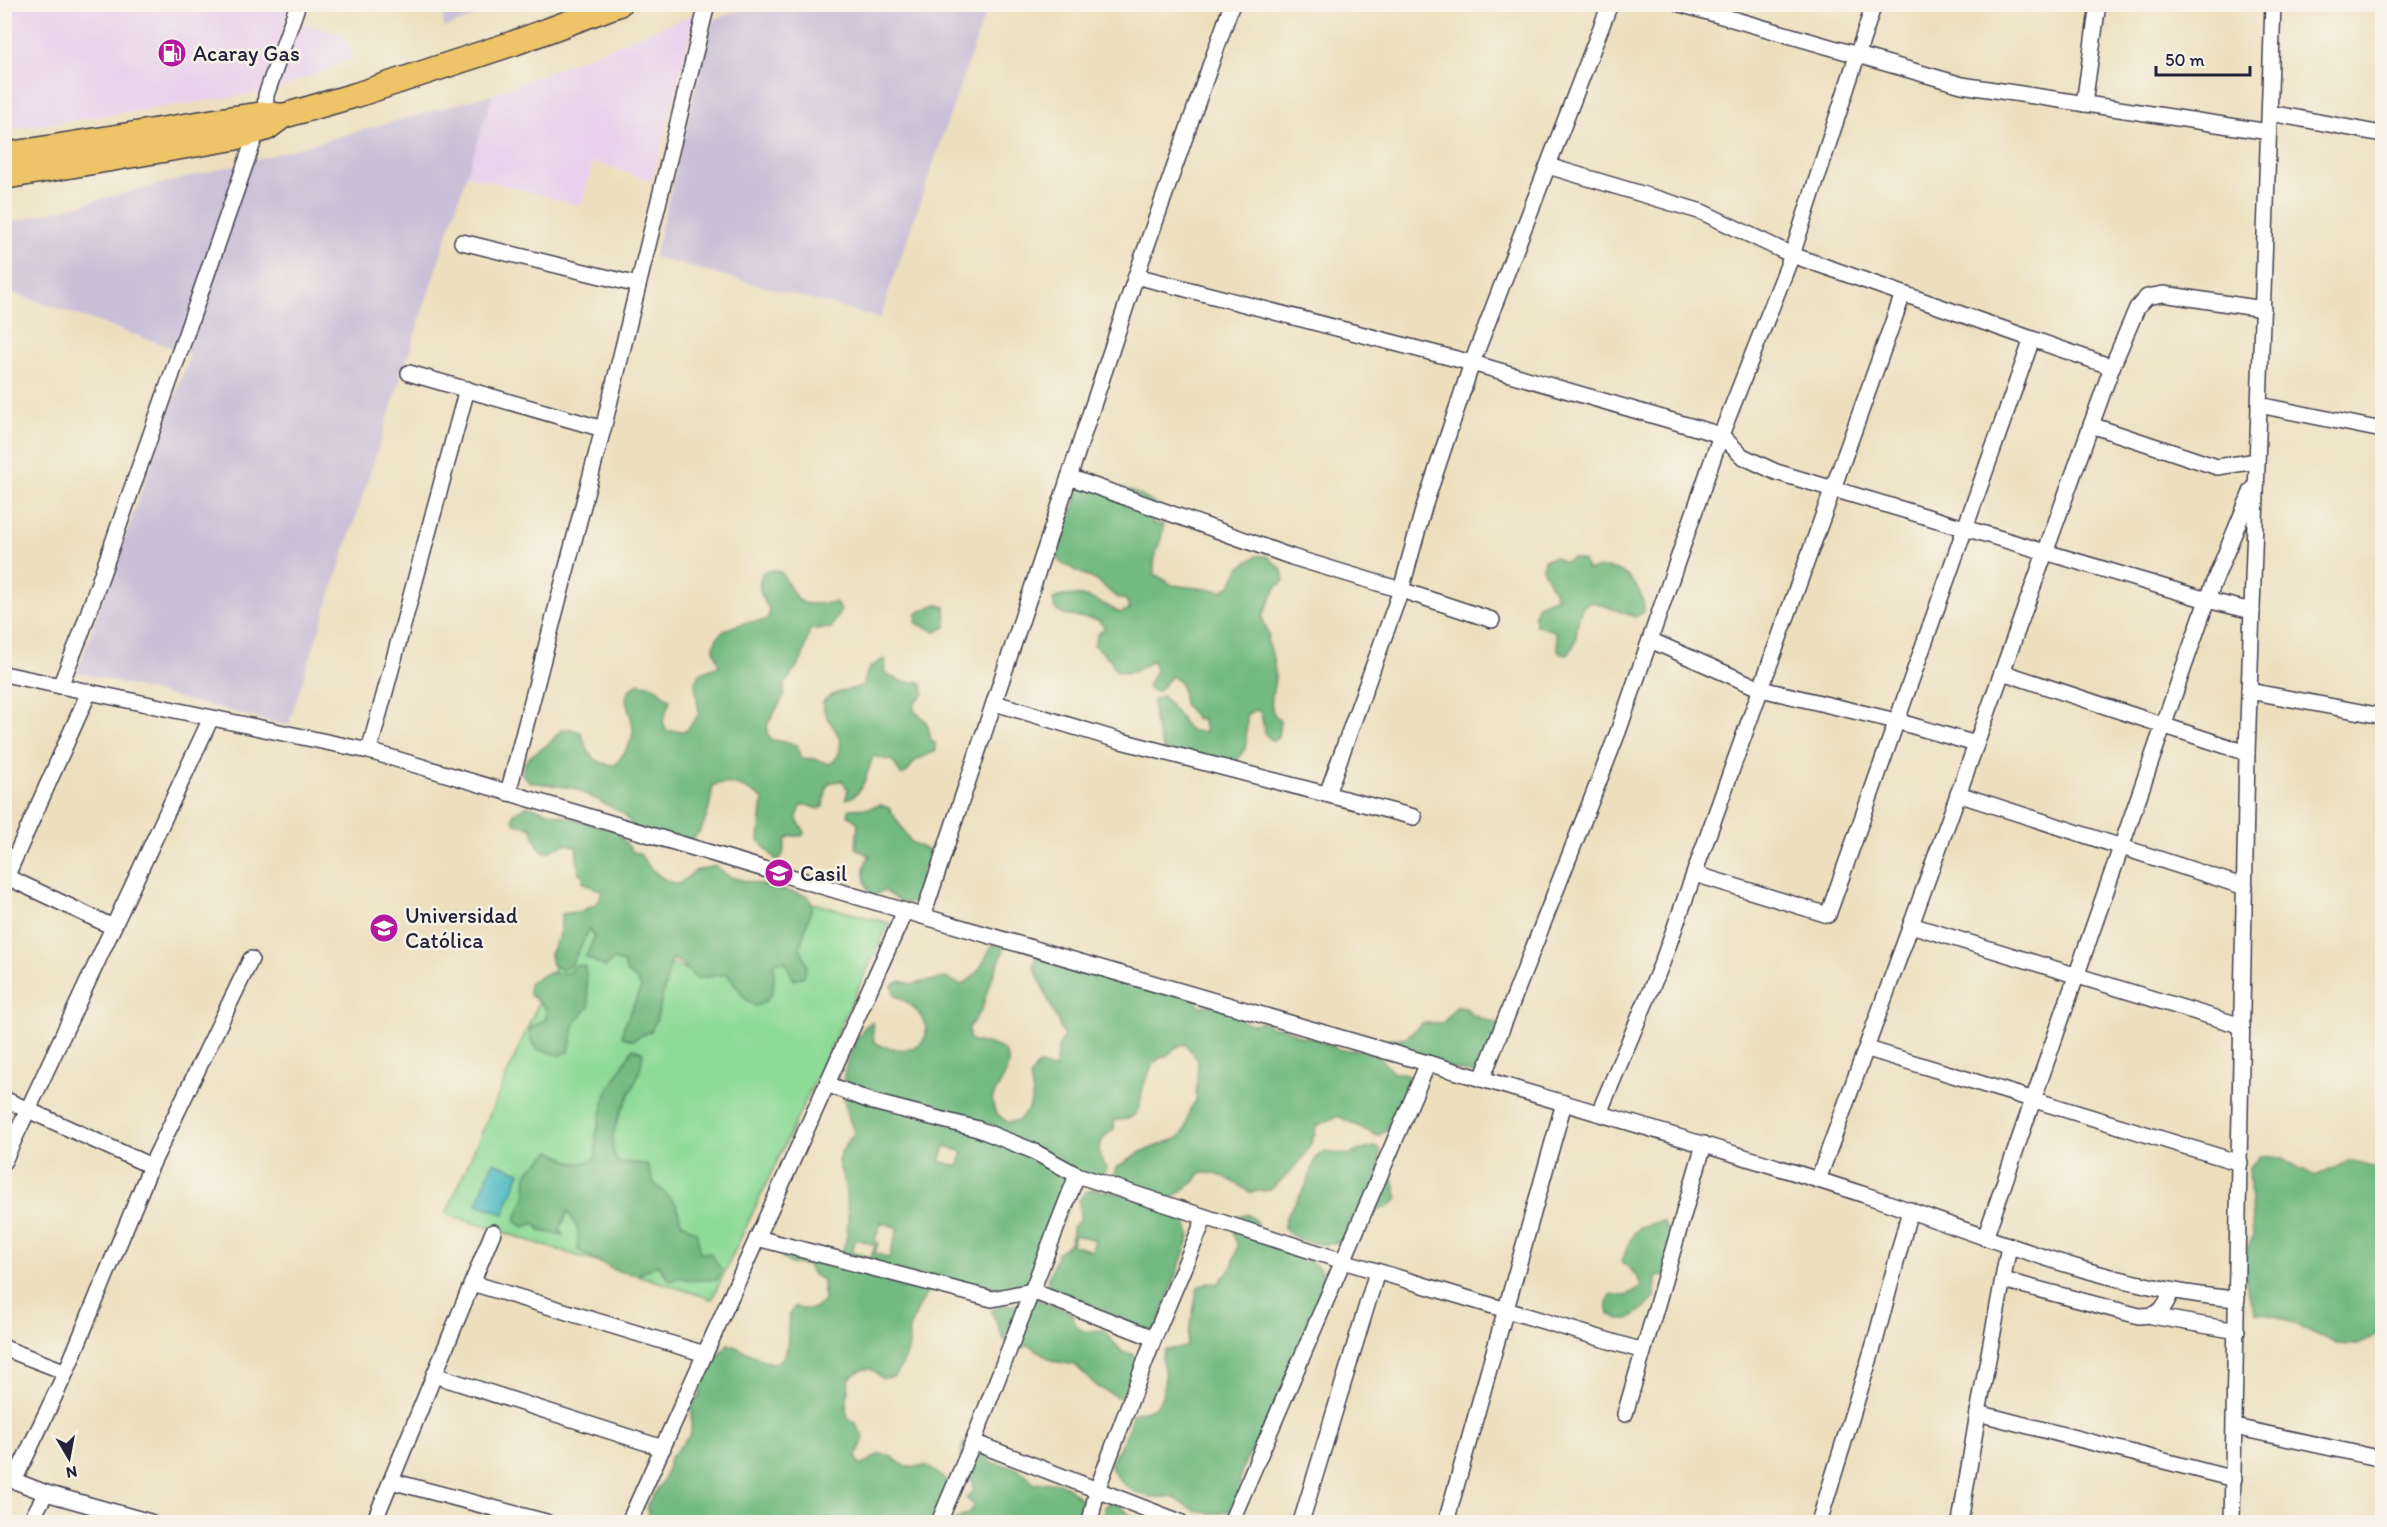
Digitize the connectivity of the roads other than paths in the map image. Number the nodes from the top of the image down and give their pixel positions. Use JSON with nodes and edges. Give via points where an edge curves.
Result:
{"nodes":[{"id":1,"x":298,"y":4,"type":"edge"},
{"id":2,"x":618,"y":4,"type":"edge"},
{"id":3,"x":707,"y":4,"type":"edge"},
{"id":4,"x":1232,"y":4,"type":"edge"},
{"id":5,"x":1610,"y":4,"type":"edge"},
{"id":6,"x":1680,"y":4,"type":"edge"},
{"id":7,"x":1874,"y":4,"type":"edge"},
{"id":8,"x":2098,"y":4,"type":"edge"},
{"id":9,"x":2273,"y":4,"type":"edge"},
{"id":10,"x":1857,"y":57,"type":"junction"},
{"id":11,"x":2084,"y":104,"type":"junction"},
{"id":12,"x":2270,"y":112,"type":"junction"},
{"id":13,"x":268,"y":121,"type":"junction"},
{"id":14,"x":2269,"y":132,"type":"junction"},
{"id":15,"x":2382,"y":134,"type":"edge"},
{"id":16,"x":4,"y":155,"type":"edge"},
{"id":17,"x":1548,"y":166,"type":"junction"},
{"id":18,"x":36,"y":172,"type":"junction"},
{"id":19,"x":4,"y":177,"type":"edge"},
{"id":20,"x":4,"y":182,"type":"edge"},
{"id":21,"x":462,"y":242,"type":"dead end"},
{"id":22,"x":1792,"y":255,"type":"junction"},
{"id":23,"x":1136,"y":276,"type":"junction"},
{"id":24,"x":638,"y":285,"type":"junction"},
{"id":25,"x":1904,"y":294,"type":"junction"},
{"id":26,"x":2263,"y":309,"type":"junction"},
{"id":27,"x":2032,"y":339,"type":"junction"},
{"id":28,"x":1472,"y":363,"type":"junction"},
{"id":29,"x":2112,"y":367,"type":"junction"},
{"id":30,"x":409,"y":373,"type":"dead end"},
{"id":31,"x":467,"y":389,"type":"junction"},
{"id":32,"x":2259,"y":405,"type":"junction"},
{"id":33,"x":2091,"y":425,"type":"junction"},
{"id":34,"x":603,"y":429,"type":"junction"},
{"id":35,"x":2382,"y":430,"type":"edge"},
{"id":36,"x":1721,"y":435,"type":"junction"},
{"id":37,"x":2257,"y":461,"type":"junction"},
{"id":38,"x":1069,"y":477,"type":"junction"},
{"id":39,"x":2257,"y":478,"type":"junction"},
{"id":40,"x":1833,"y":489,"type":"junction"},
{"id":41,"x":1965,"y":528,"type":"junction"},
{"id":42,"x":2045,"y":552,"type":"junction"},
{"id":43,"x":1401,"y":590,"type":"junction"},
{"id":44,"x":2207,"y":600,"type":"junction"},
{"id":45,"x":2252,"y":611,"type":"junction"},
{"id":46,"x":1492,"y":620,"type":"dead end"},
{"id":47,"x":1650,"y":640,"type":"junction"},
{"id":48,"x":2002,"y":672,"type":"junction"},
{"id":49,"x":4,"y":674,"type":"edge"},
{"id":50,"x":60,"y":686,"type":"junction"},
{"id":51,"x":1761,"y":688,"type":"junction"},
{"id":52,"x":2249,"y":691,"type":"junction"},
{"id":53,"x":89,"y":692,"type":"junction"},
{"id":54,"x":995,"y":703,"type":"junction"},
{"id":55,"x":2382,"y":716,"type":"edge"},
{"id":56,"x":211,"y":718,"type":"junction"},
{"id":57,"x":1896,"y":721,"type":"junction"},
{"id":58,"x":2164,"y":726,"type":"junction"},
{"id":59,"x":1976,"y":744,"type":"junction"},
{"id":60,"x":369,"y":751,"type":"junction"},
{"id":61,"x":2247,"y":753,"type":"junction"},
{"id":62,"x":508,"y":793,"type":"junction"},
{"id":63,"x":1327,"y":794,"type":"junction"},
{"id":64,"x":1958,"y":794,"type":"junction"},
{"id":65,"x":1414,"y":817,"type":"dead end"},
{"id":66,"x":2121,"y":847,"type":"junction"},
{"id":67,"x":1695,"y":874,"type":"junction"},
{"id":68,"x":6,"y":879,"type":"edge"},
{"id":69,"x":2245,"y":887,"type":"junction"},
{"id":70,"x":904,"y":911,"type":"junction"},
{"id":71,"x":922,"y":916,"type":"junction"},
{"id":72,"x":1911,"y":925,"type":"junction"},
{"id":73,"x":113,"y":927,"type":"junction"},
{"id":74,"x":251,"y":958,"type":"dead end"},
{"id":75,"x":2076,"y":976,"type":"junction"},
{"id":76,"x":2242,"y":1026,"type":"junction"},
{"id":77,"x":1868,"y":1049,"type":"junction"},
{"id":78,"x":1428,"y":1063,"type":"junction"},
{"id":79,"x":1482,"y":1079,"type":"junction"},
{"id":80,"x":827,"y":1084,"type":"junction"},
{"id":81,"x":4,"y":1099,"type":"edge"},
{"id":82,"x":2033,"y":1100,"type":"junction"},
{"id":83,"x":1564,"y":1103,"type":"junction"},
{"id":84,"x":27,"y":1110,"type":"junction"},
{"id":85,"x":1599,"y":1113,"type":"junction"},
{"id":86,"x":1704,"y":1144,"type":"junction"},
{"id":87,"x":4,"y":1161,"type":"edge"},
{"id":88,"x":2240,"y":1163,"type":"junction"},
{"id":89,"x":151,"y":1166,"type":"junction"},
{"id":90,"x":1077,"y":1174,"type":"junction"},
{"id":91,"x":1818,"y":1180,"type":"junction"},
{"id":92,"x":1910,"y":1210,"type":"junction"},
{"id":93,"x":1205,"y":1217,"type":"junction"},
{"id":94,"x":493,"y":1232,"type":"dead end"},
{"id":95,"x":757,"y":1238,"type":"junction"},
{"id":96,"x":1985,"y":1238,"type":"junction"},
{"id":97,"x":2009,"y":1246,"type":"junction"},
{"id":98,"x":1343,"y":1262,"type":"junction"},
{"id":99,"x":1377,"y":1272,"type":"junction"},
{"id":100,"x":2003,"y":1280,"type":"junction"},
{"id":101,"x":472,"y":1283,"type":"junction"},
{"id":102,"x":1032,"y":1291,"type":"junction"},
{"id":103,"x":2171,"y":1292,"type":"junction"},
{"id":104,"x":2237,"y":1299,"type":"junction"},
{"id":105,"x":1506,"y":1310,"type":"junction"},
{"id":106,"x":2152,"y":1316,"type":"junction"},
{"id":107,"x":2237,"y":1331,"type":"junction"},
{"id":108,"x":1154,"y":1338,"type":"junction"},
{"id":109,"x":4,"y":1348,"type":"edge"},
{"id":110,"x":1643,"y":1351,"type":"junction"},
{"id":111,"x":705,"y":1354,"type":"junction"},
{"id":112,"x":66,"y":1372,"type":"junction"},
{"id":113,"x":434,"y":1375,"type":"junction"},
{"id":114,"x":1978,"y":1413,"type":"junction"},
{"id":115,"x":1625,"y":1414,"type":"dead end"},
{"id":116,"x":2235,"y":1427,"type":"junction"},
{"id":117,"x":974,"y":1442,"type":"junction"},
{"id":118,"x":663,"y":1448,"type":"junction"},
{"id":119,"x":2382,"y":1459,"type":"edge"},
{"id":120,"x":9,"y":1479,"type":"edge"},
{"id":121,"x":2234,"y":1479,"type":"junction"},
{"id":122,"x":391,"y":1481,"type":"junction"},
{"id":123,"x":1097,"y":1490,"type":"junction"},
{"id":124,"x":46,"y":1493,"type":"junction"},
{"id":125,"x":30,"y":1522,"type":"edge"},
{"id":126,"x":150,"y":1522,"type":"edge"},
{"id":127,"x":374,"y":1522,"type":"edge"},
{"id":128,"x":546,"y":1522,"type":"edge"},
{"id":129,"x":629,"y":1522,"type":"edge"},
{"id":130,"x":939,"y":1522,"type":"edge"},
{"id":131,"x":1089,"y":1522,"type":"edge"},
{"id":132,"x":1180,"y":1522,"type":"edge"},
{"id":133,"x":1231,"y":1522,"type":"edge"},
{"id":134,"x":1301,"y":1522,"type":"edge"},
{"id":135,"x":1446,"y":1522,"type":"edge"},
{"id":136,"x":1819,"y":1522,"type":"edge"},
{"id":137,"x":1960,"y":1522,"type":"edge"},
{"id":138,"x":2232,"y":1522,"type":"edge"}],
"edges":[{"from":1,"to":13,"type":"street","via":[[266,95]]},
{"from":2,"to":13,"type":"main road","via":[[356,96]]},
{"from":3,"to":24,"type":"street"},
{"from":4,"to":23,"type":"street"},
{"from":5,"to":17,"type":"street"},
{"from":6,"to":10,"type":"street"},
{"from":7,"to":10,"type":"street"},
{"from":8,"to":11,"type":"street"},
{"from":9,"to":12,"type":"street"},
{"from":10,"to":11,"type":"street","via":[[1962,85]]},
{"from":10,"to":22,"type":"street"},
{"from":11,"to":14,"type":"street"},
{"from":12,"to":14,"type":"street"},
{"from":12,"to":15,"type":"street"},
{"from":13,"to":16,"type":"main road"},
{"from":13,"to":18,"type":"main road","via":[[171,150]]},
{"from":13,"to":50,"type":"street"},
{"from":14,"to":26,"type":"street"},
{"from":17,"to":22,"type":"street","via":[[1702,212]]},
{"from":17,"to":28,"type":"street"},
{"from":18,"to":19,"type":"main road"},
{"from":18,"to":20,"type":"main road"},
{"from":21,"to":24,"type":"street"},
{"from":22,"to":25,"type":"street"},
{"from":22,"to":36,"type":"street"},
{"from":23,"to":28,"type":"street"},
{"from":23,"to":38,"type":"street"},
{"from":24,"to":34,"type":"street"},
{"from":25,"to":27,"type":"street"},
{"from":25,"to":40,"type":"street"},
{"from":26,"to":29,"type":"street","via":[[2163,294],[2147,297],[2137,308]]},
{"from":26,"to":32,"type":"street"},
{"from":27,"to":29,"type":"street"},
{"from":27,"to":41,"type":"street"},
{"from":28,"to":36,"type":"street"},
{"from":28,"to":43,"type":"street"},
{"from":29,"to":33,"type":"street"},
{"from":30,"to":31,"type":"street"},
{"from":31,"to":34,"type":"street"},
{"from":31,"to":60,"type":"street"},
{"from":32,"to":35,"type":"street"},
{"from":32,"to":37,"type":"street"},
{"from":33,"to":37,"type":"street","via":[[2217,467]]},
{"from":33,"to":42,"type":"street"},
{"from":34,"to":62,"type":"street"},
{"from":36,"to":40,"type":"street","via":[[1742,456],[1776,472]]},
{"from":36,"to":47,"type":"street"},
{"from":37,"to":39,"type":"street"},
{"from":38,"to":43,"type":"street","via":[[1292,557]]},
{"from":38,"to":54,"type":"street"},
{"from":39,"to":44,"type":"street"},
{"from":39,"to":45,"type":"street"},
{"from":40,"to":41,"type":"street"},
{"from":40,"to":51,"type":"street"},
{"from":41,"to":42,"type":"street"},
{"from":41,"to":57,"type":"street"},
{"from":42,"to":44,"type":"street"},
{"from":42,"to":48,"type":"street"},
{"from":43,"to":46,"type":"street"},
{"from":43,"to":63,"type":"street"},
{"from":44,"to":45,"type":"street"},
{"from":44,"to":58,"type":"street"},
{"from":45,"to":52,"type":"street"},
{"from":47,"to":51,"type":"street"},
{"from":47,"to":79,"type":"street"},
{"from":48,"to":58,"type":"street"},
{"from":48,"to":59,"type":"street"},
{"from":49,"to":50,"type":"street"},
{"from":50,"to":53,"type":"street"},
{"from":51,"to":57,"type":"street"},
{"from":51,"to":67,"type":"street"},
{"from":52,"to":55,"type":"street"},
{"from":52,"to":61,"type":"street"},
{"from":53,"to":56,"type":"street"},
{"from":53,"to":68,"type":"street"},
{"from":54,"to":63,"type":"street","via":[[1121,741]]},
{"from":54,"to":71,"type":"street"},
{"from":56,"to":60,"type":"street"},
{"from":56,"to":73,"type":"street"},
{"from":57,"to":59,"type":"street"},
{"from":57,"to":67,"type":"street","via":[[1828,915]]},
{"from":58,"to":61,"type":"street"},
{"from":58,"to":66,"type":"street"},
{"from":59,"to":64,"type":"street"},
{"from":60,"to":62,"type":"street"},
{"from":61,"to":69,"type":"street"},
{"from":62,"to":70,"type":"street"},
{"from":63,"to":65,"type":"street"},
{"from":64,"to":66,"type":"street"},
{"from":64,"to":72,"type":"street"},
{"from":66,"to":69,"type":"street"},
{"from":66,"to":75,"type":"street"},
{"from":67,"to":85,"type":"street"},
{"from":68,"to":73,"type":"street"},
{"from":69,"to":76,"type":"street"},
{"from":70,"to":71,"type":"street"},
{"from":70,"to":80,"type":"street"},
{"from":71,"to":78,"type":"street"},
{"from":72,"to":75,"type":"street"},
{"from":72,"to":77,"type":"street"},
{"from":73,"to":84,"type":"street"},
{"from":74,"to":89,"type":"street"},
{"from":75,"to":76,"type":"street"},
{"from":75,"to":82,"type":"street"},
{"from":76,"to":88,"type":"street"},
{"from":77,"to":82,"type":"street"},
{"from":77,"to":91,"type":"street"},
{"from":78,"to":79,"type":"street"},
{"from":78,"to":98,"type":"street"},
{"from":79,"to":83,"type":"street"},
{"from":80,"to":90,"type":"street","via":[[873,1102],[978,1129]]},
{"from":80,"to":95,"type":"street"},
{"from":81,"to":84,"type":"street"},
{"from":82,"to":88,"type":"street"},
{"from":82,"to":96,"type":"street"},
{"from":83,"to":85,"type":"street"},
{"from":83,"to":105,"type":"street"},
{"from":84,"to":87,"type":"street"},
{"from":84,"to":89,"type":"street"},
{"from":85,"to":86,"type":"street"},
{"from":86,"to":91,"type":"street"},
{"from":86,"to":110,"type":"street"},
{"from":88,"to":104,"type":"street"},
{"from":89,"to":112,"type":"street"},
{"from":90,"to":93,"type":"street"},
{"from":90,"to":102,"type":"street"},
{"from":91,"to":92,"type":"street"},
{"from":92,"to":96,"type":"street"},
{"from":92,"to":136,"type":"street","via":[[1876,1338]]},
{"from":93,"to":98,"type":"street"},
{"from":93,"to":108,"type":"street"},
{"from":94,"to":101,"type":"street"},
{"from":95,"to":102,"type":"street","via":[[992,1299]]},
{"from":95,"to":111,"type":"street"},
{"from":96,"to":97,"type":"street"},
{"from":97,"to":100,"type":"street"},
{"from":97,"to":103,"type":"street"},
{"from":98,"to":99,"type":"street"},
{"from":98,"to":133,"type":"street"},
{"from":99,"to":105,"type":"street"},
{"from":99,"to":134,"type":"street"},
{"from":100,"to":106,"type":"street","via":[[2139,1316]]},
{"from":100,"to":114,"type":"street"},
{"from":101,"to":111,"type":"street"},
{"from":101,"to":113,"type":"street"},
{"from":102,"to":108,"type":"street"},
{"from":102,"to":117,"type":"street"},
{"from":103,"to":104,"type":"street"},
{"from":103,"to":106,"type":"street","via":[[2165,1307]]},
{"from":104,"to":107,"type":"street"},
{"from":105,"to":110,"type":"street"},
{"from":105,"to":135,"type":"street"},
{"from":106,"to":107,"type":"street"},
{"from":107,"to":116,"type":"street"},
{"from":108,"to":123,"type":"street"},
{"from":109,"to":112,"type":"street"},
{"from":110,"to":115,"type":"street"},
{"from":111,"to":118,"type":"street"},
{"from":112,"to":120,"type":"street"},
{"from":113,"to":118,"type":"street"},
{"from":113,"to":122,"type":"street"},
{"from":114,"to":121,"type":"street"},
{"from":114,"to":137,"type":"street"},
{"from":116,"to":119,"type":"street"},
{"from":116,"to":121,"type":"street"},
{"from":117,"to":123,"type":"street"},
{"from":117,"to":130,"type":"street"},
{"from":118,"to":129,"type":"street"},
{"from":120,"to":124,"type":"street"},
{"from":121,"to":138,"type":"street"},
{"from":122,"to":127,"type":"street"},
{"from":122,"to":128,"type":"street"},
{"from":123,"to":131,"type":"street"},
{"from":123,"to":132,"type":"street"},
{"from":124,"to":125,"type":"street"},
{"from":124,"to":126,"type":"street"}]}
